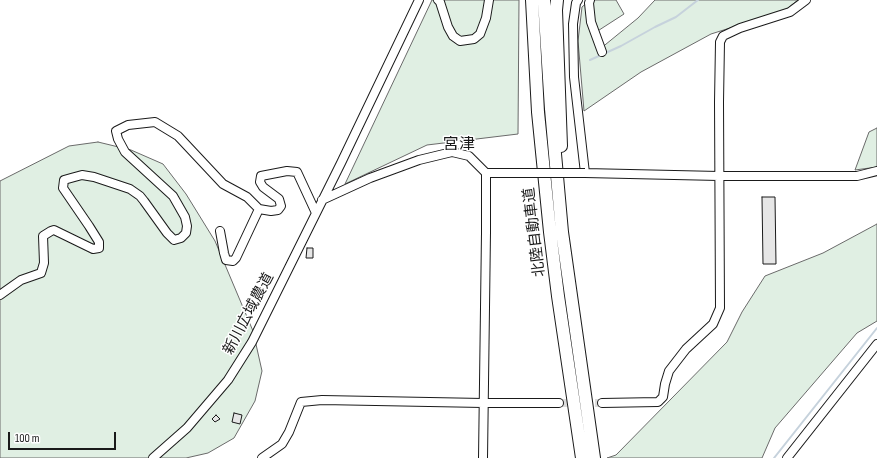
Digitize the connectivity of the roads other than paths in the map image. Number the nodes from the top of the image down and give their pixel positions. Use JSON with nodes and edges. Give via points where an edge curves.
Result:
{"nodes":[{"id":1,"x":419,"y":0,"type":"edge"},
{"id":2,"x":438,"y":0,"type":"edge"},
{"id":3,"x":489,"y":0,"type":"edge"},
{"id":4,"x":532,"y":0,"type":"edge"},
{"id":5,"x":544,"y":0,"type":"edge"},
{"id":6,"x":557,"y":0,"type":"edge"},
{"id":7,"x":578,"y":0,"type":"edge"},
{"id":8,"x":590,"y":0,"type":"edge"},
{"id":9,"x":806,"y":0,"type":"edge"},
{"id":10,"x":602,"y":52,"type":"dead end"},
{"id":11,"x":877,"y":171,"type":"edge"},
{"id":12,"x":486,"y":173,"type":"junction"},
{"id":13,"x":585,"y":173,"type":"junction"},
{"id":14,"x":719,"y":176,"type":"junction"},
{"id":15,"x":322,"y":200,"type":"junction"},
{"id":16,"x":259,"y":209,"type":"junction"},
{"id":17,"x":316,"y":213,"type":"junction"},
{"id":18,"x":220,"y":231,"type":"dead end"},
{"id":19,"x":0,"y":295,"type":"edge"},
{"id":20,"x":877,"y":344,"type":"edge"},
{"id":21,"x":581,"y":366,"type":"junction"},
{"id":22,"x":559,"y":402,"type":"tunnel mouth"},
{"id":23,"x":483,"y":403,"type":"junction"},
{"id":24,"x":602,"y":403,"type":"tunnel mouth"},
{"id":25,"x":588,"y":455,"type":"edge"},
{"id":26,"x":153,"y":458,"type":"edge"},
{"id":27,"x":262,"y":458,"type":"edge"},
{"id":28,"x":483,"y":458,"type":"edge"},
{"id":29,"x":786,"y":458,"type":"edge"}],
"edges":[{"from":1,"to":15,"type":"street","name":"新川広域農道"},
{"from":2,"to":3,"type":"street","via":[[452,36],[460,41],[474,39],[480,34]]},
{"from":4,"to":25,"type":"highway","name":"北陸自動車道","via":[[538,112],[550,232],[558,296]]},
{"from":5,"to":21,"type":"highway","name":"北陸自動車道","via":[[556,174]]},
{"from":6,"to":21,"type":"highway","via":[[565,206]]},
{"from":7,"to":13,"type":"street","via":[[573,24],[574,77]]},
{"from":8,"to":10,"type":"street","via":[[591,22]]},
{"from":9,"to":14,"type":"street","via":[[790,12],[723,36],[720,42]]},
{"from":11,"to":14,"type":"street","via":[[857,176]]},
{"from":12,"to":13,"type":"street","bridge":true},
{"from":12,"to":15,"type":"street","via":[[469,156],[452,152],[419,160],[370,178]]},
{"from":12,"to":23,"type":"street"},
{"from":13,"to":14,"type":"street"},
{"from":14,"to":24,"type":"street","via":[[720,308],[713,324],[686,349],[669,371],[663,397],[658,402]]},
{"from":15,"to":17,"type":"street","name":"新川広域農道"},
{"from":16,"to":17,"type":"street","via":[[271,211],[278,210],[281,206],[279,199],[263,187],[260,182],[261,176],[287,171],[297,172]]},
{"from":16,"to":18,"type":"street","via":[[234,261],[226,260]]},
{"from":16,"to":19,"type":"street","via":[[247,197],[223,184],[178,136],[155,122],[128,125],[116,131],[118,140],[125,152],[173,196],[185,217],[186,233],[174,240],[140,196],[130,189],[82,175],[64,180],[63,188],[99,242],[99,248],[93,249],[54,230],[51,231],[42,236],[44,263],[41,273],[21,280]]},
{"from":17,"to":26,"type":"street","name":"新川広域農道","via":[[252,342],[228,380],[187,428]]},
{"from":20,"to":29,"type":"street"},
{"from":21,"to":25,"type":"highway","name":"北陸自動車道"},
{"from":22,"to":23,"type":"street"},
{"from":23,"to":27,"type":"street","via":[[322,400],[301,402],[282,444]]},
{"from":23,"to":28,"type":"street"}]}
